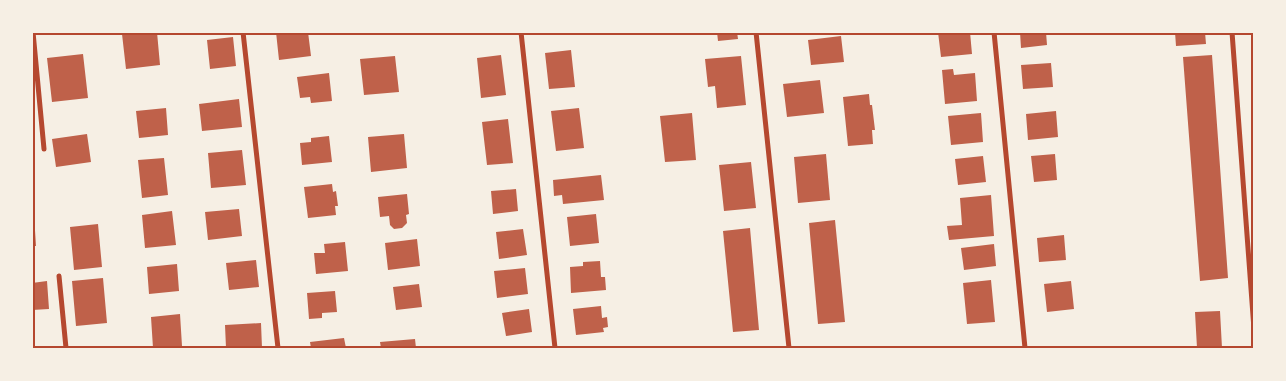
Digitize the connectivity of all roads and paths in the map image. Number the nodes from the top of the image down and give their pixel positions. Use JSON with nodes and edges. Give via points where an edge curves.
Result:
{"nodes":[{"id":1,"x":33,"y":32,"type":"edge"},
{"id":2,"x":243,"y":32,"type":"edge"},
{"id":3,"x":521,"y":32,"type":"edge"},
{"id":4,"x":756,"y":32,"type":"edge"},
{"id":5,"x":994,"y":32,"type":"edge"},
{"id":6,"x":1232,"y":32,"type":"edge"},
{"id":7,"x":44,"y":149,"type":"dead end"},
{"id":8,"x":59,"y":276,"type":"dead end"},
{"id":9,"x":1254,"y":329,"type":"edge"},
{"id":10,"x":66,"y":348,"type":"edge"},
{"id":11,"x":278,"y":348,"type":"edge"},
{"id":12,"x":555,"y":348,"type":"edge"},
{"id":13,"x":789,"y":348,"type":"edge"},
{"id":14,"x":1025,"y":348,"type":"edge"}],
"edges":[{"from":1,"to":7,"type":"street"},
{"from":2,"to":11,"type":"street"},
{"from":3,"to":12,"type":"street"},
{"from":4,"to":13,"type":"street"},
{"from":5,"to":14,"type":"street"},
{"from":6,"to":9,"type":"street"},
{"from":8,"to":10,"type":"street"}]}
